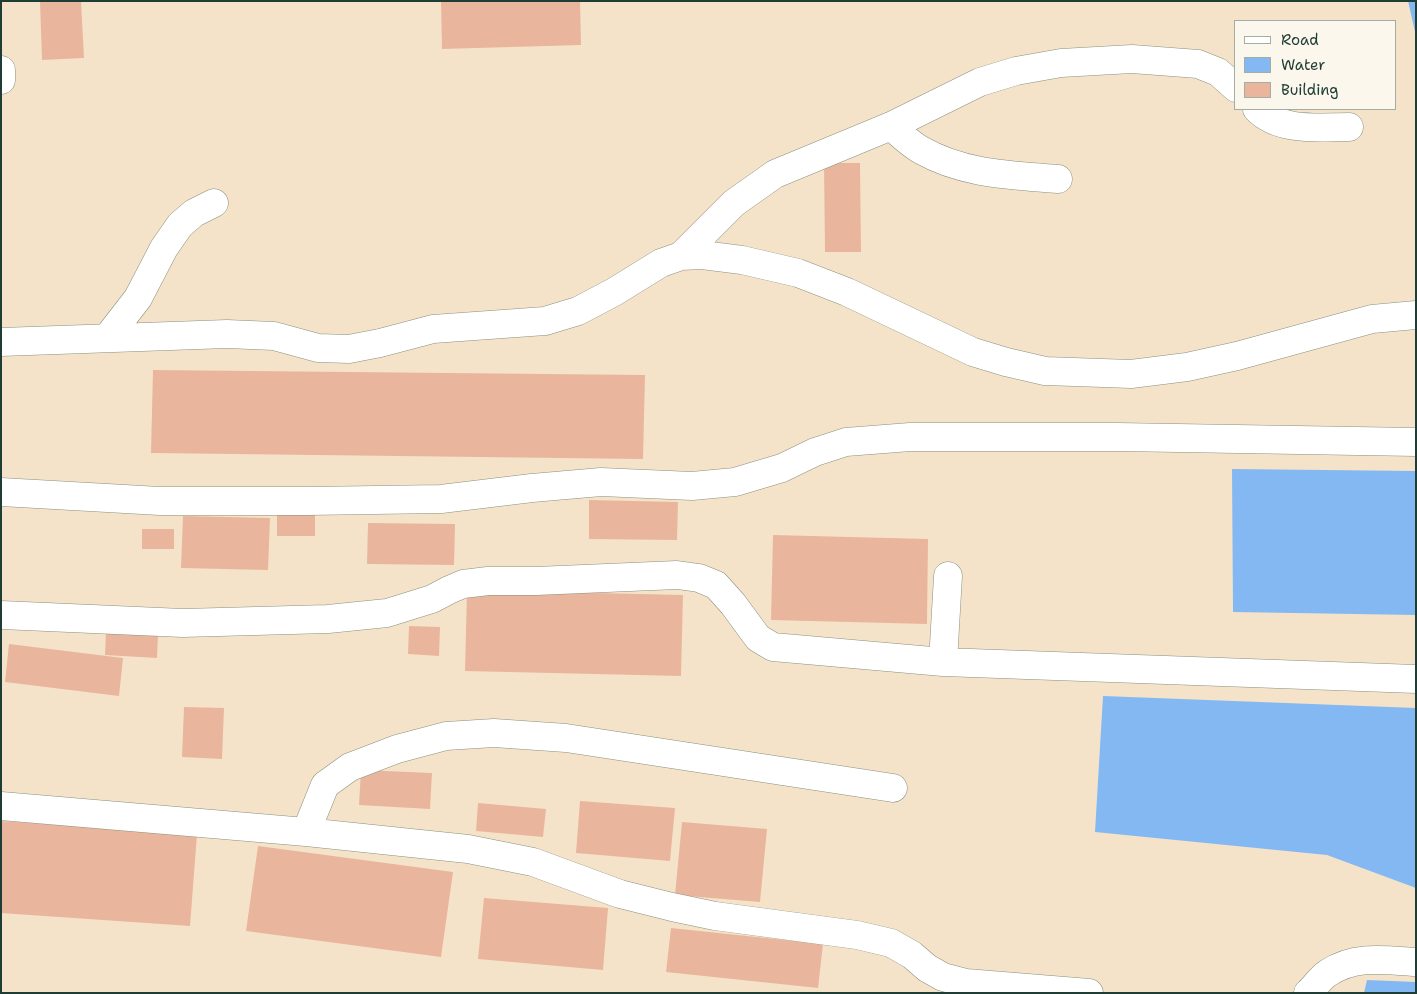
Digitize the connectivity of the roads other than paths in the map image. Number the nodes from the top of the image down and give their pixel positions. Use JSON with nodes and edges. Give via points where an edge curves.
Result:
{"nodes":[{"id":1,"x":1,"y":70,"type":"edge"},
{"id":2,"x":1,"y":80,"type":"edge"},
{"id":3,"x":1234,"y":86,"type":"edge"},
{"id":4,"x":1258,"y":110,"type":"edge"},
{"id":5,"x":891,"y":126,"type":"junction"},
{"id":6,"x":1349,"y":127,"type":"dead end"},
{"id":7,"x":1058,"y":179,"type":"dead end"},
{"id":8,"x":214,"y":203,"type":"dead end"},
{"id":9,"x":681,"y":256,"type":"junction"},
{"id":10,"x":1416,"y":315,"type":"edge"},
{"id":11,"x":107,"y":338,"type":"junction"},
{"id":12,"x":1,"y":342,"type":"edge"},
{"id":13,"x":1416,"y":442,"type":"edge"},
{"id":14,"x":1,"y":492,"type":"edge"},
{"id":15,"x":948,"y":576,"type":"dead end"},
{"id":16,"x":1,"y":615,"type":"edge"},
{"id":17,"x":943,"y":662,"type":"junction"},
{"id":18,"x":1416,"y":679,"type":"edge"},
{"id":19,"x":893,"y":788,"type":"dead end"},
{"id":20,"x":1,"y":806,"type":"edge"},
{"id":21,"x":306,"y":832,"type":"junction"},
{"id":22,"x":1416,"y":962,"type":"edge"},
{"id":23,"x":1089,"y":993,"type":"edge"},
{"id":24,"x":1308,"y":993,"type":"edge"}],
"edges":[{"from":1,"to":2,"type":"street"},
{"from":3,"to":5,"type":"street","via":[[1218,72],[1198,64],[1132,60],[1061,63],[980,82]]},
{"from":4,"to":6,"type":"street","via":[[1277,121],[1298,127]]},
{"from":5,"to":7,"type":"street","via":[[919,149],[950,164],[995,174]]},
{"from":5,"to":9,"type":"street","via":[[775,174],[734,203]]},
{"from":8,"to":11,"type":"street","via":[[194,212],[180,225],[138,298]]},
{"from":9,"to":10,"type":"street","via":[[742,260],[798,273],[847,292],[973,352],[1045,371],[1131,374],[1187,367],[1372,319]]},
{"from":9,"to":11,"type":"street","via":[[661,263],[578,311],[504,325],[433,329],[349,349],[318,348],[274,336],[227,334]]},
{"from":11,"to":12,"type":"street"},
{"from":13,"to":14,"type":"street","via":[[910,437],[846,442],[782,468],[735,482],[692,486],[601,482],[441,499],[308,501],[160,501]]},
{"from":15,"to":17,"type":"street"},
{"from":16,"to":17,"type":"street","via":[[183,623],[328,619],[388,613],[432,599],[464,584],[677,575],[699,578],[716,585],[758,638],[773,647]]},
{"from":17,"to":18,"type":"street"},
{"from":19,"to":21,"type":"street","via":[[566,738],[494,733],[446,736],[350,767],[325,786]]},
{"from":20,"to":21,"type":"street"},
{"from":21,"to":23,"type":"street","via":[[468,849],[533,862],[620,894],[672,907],[857,935],[890,943],[943,977],[966,983]]},
{"from":22,"to":24,"type":"street","via":[[1373,959],[1347,962],[1326,974]]}]}
